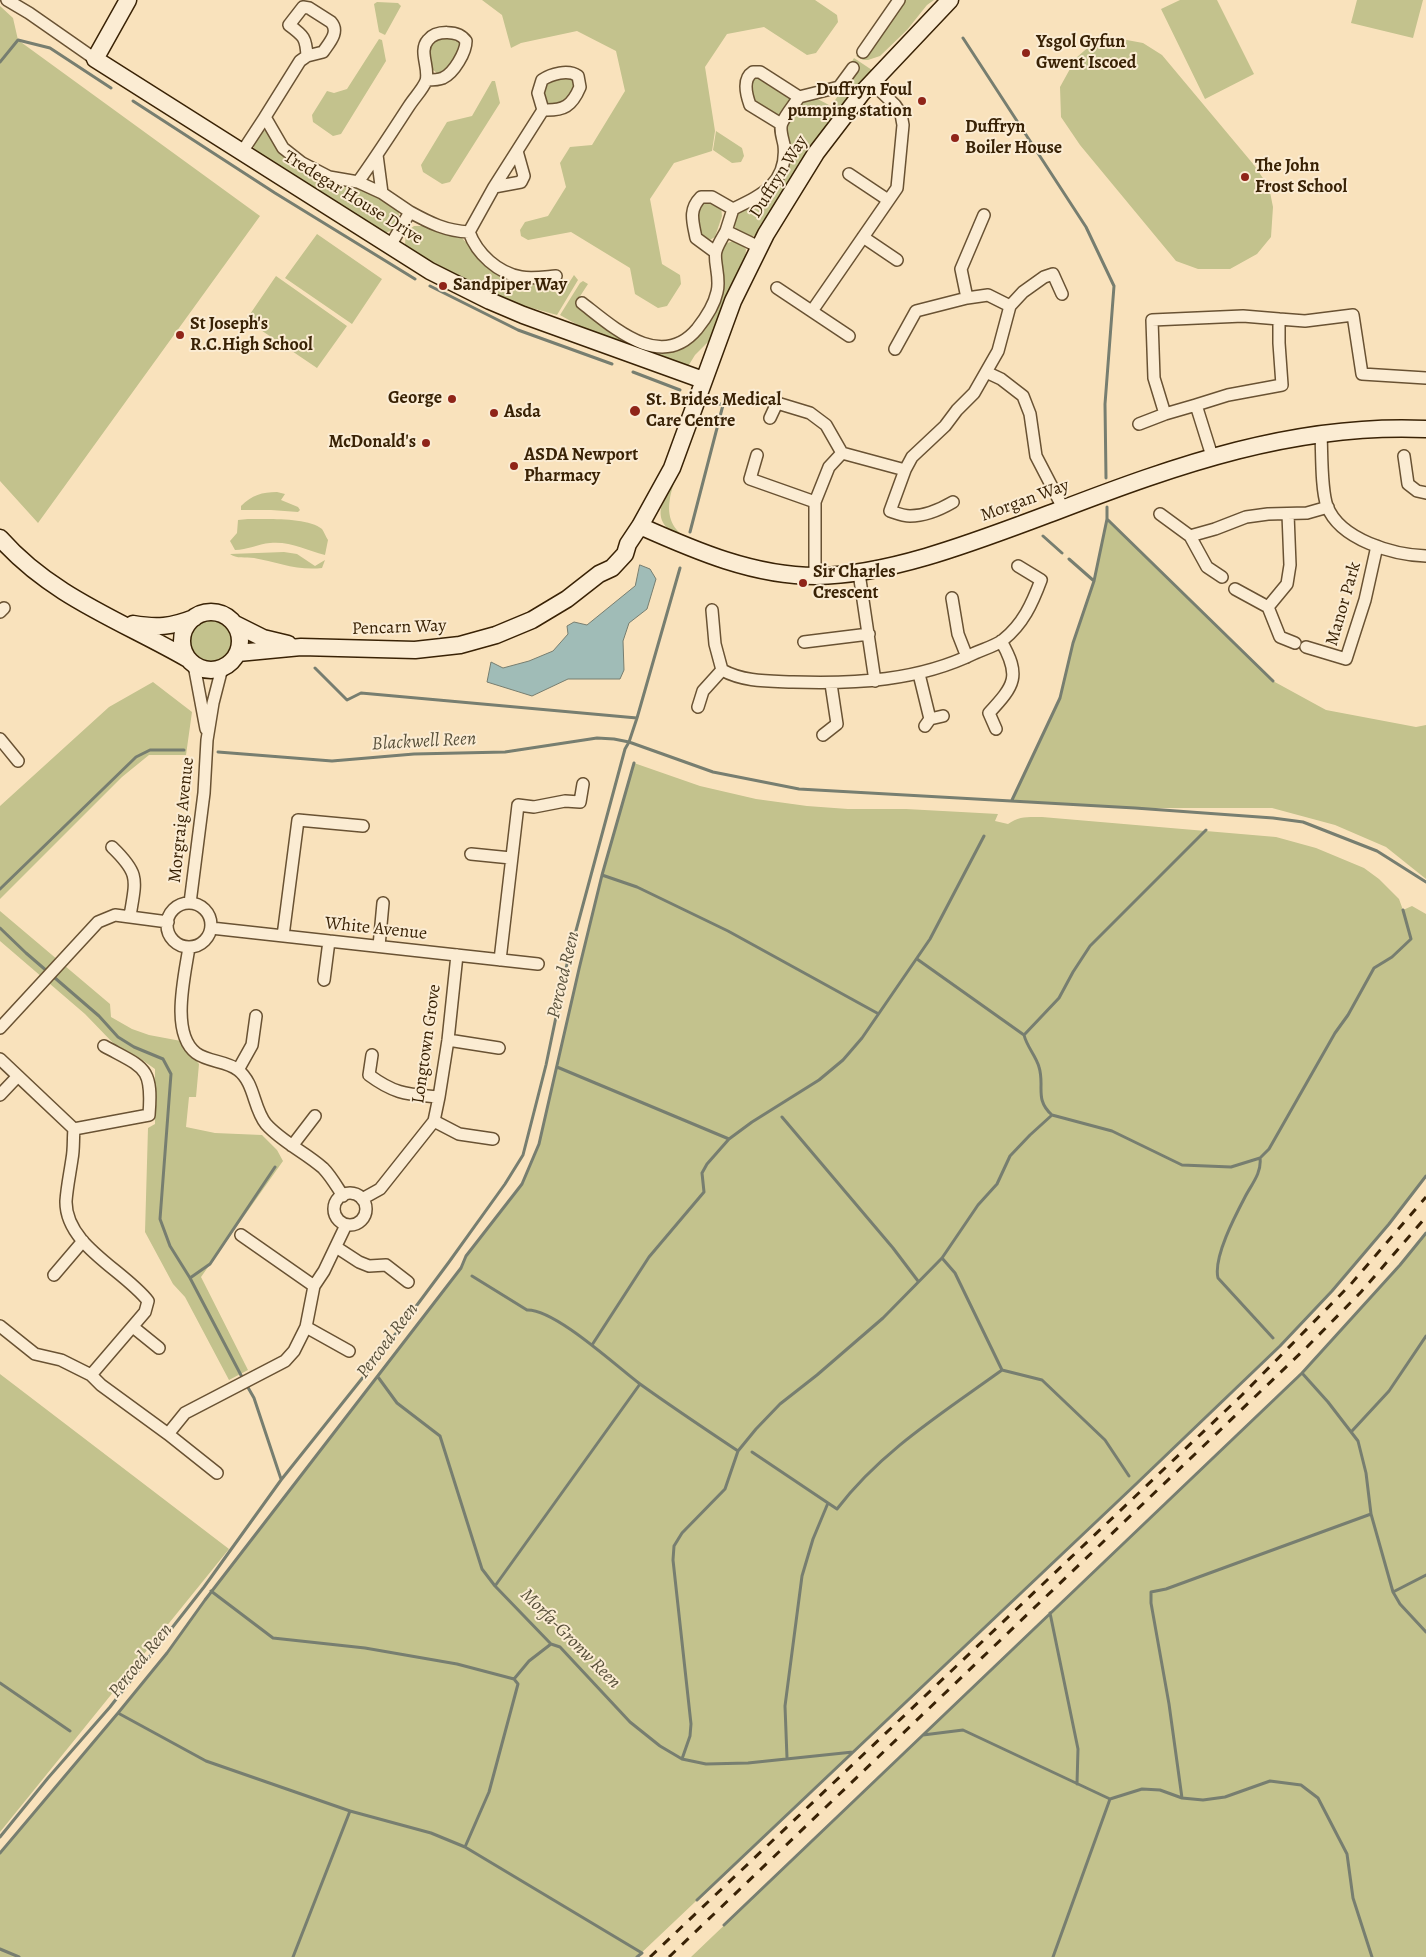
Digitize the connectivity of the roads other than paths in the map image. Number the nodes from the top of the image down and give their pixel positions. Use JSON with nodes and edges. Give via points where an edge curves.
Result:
{"nodes":[{"id":1,"x":7,"y":0,"type":"edge"},
{"id":2,"x":128,"y":0,"type":"edge"},
{"id":3,"x":899,"y":0,"type":"edge"},
{"id":4,"x":950,"y":0,"type":"edge"},
{"id":5,"x":863,"y":52,"type":"dead end"},
{"id":6,"x":307,"y":56,"type":"junction"},
{"id":7,"x":95,"y":59,"type":"junction"},
{"id":8,"x":853,"y":68,"type":"dead end"},
{"id":9,"x":427,"y":80,"type":"junction"},
{"id":10,"x":871,"y":82,"type":"junction"},
{"id":11,"x":799,"y":97,"type":"junction"},
{"id":12,"x":543,"y":110,"type":"dead end"},
{"id":13,"x":265,"y":117,"type":"junction"},
{"id":14,"x":781,"y":124,"type":"junction"},
{"id":15,"x":516,"y":150,"type":"junction"},
{"id":16,"x":242,"y":152,"type":"junction"},
{"id":17,"x":377,"y":155,"type":"junction"},
{"id":18,"x":850,"y":174,"type":"dead end"},
{"id":19,"x":358,"y":182,"type":"junction"},
{"id":20,"x":494,"y":187,"type":"junction"},
{"id":21,"x":382,"y":194,"type":"junction"},
{"id":22,"x":888,"y":200,"type":"junction"},
{"id":23,"x":733,"y":209,"type":"junction"},
{"id":24,"x":410,"y":212,"type":"junction"},
{"id":25,"x":984,"y":215,"type":"dead end"},
{"id":26,"x":726,"y":231,"type":"junction"},
{"id":27,"x":469,"y":232,"type":"junction"},
{"id":28,"x":863,"y":237,"type":"junction"},
{"id":29,"x":390,"y":246,"type":"junction"},
{"id":30,"x":758,"y":247,"type":"junction"},
{"id":31,"x":715,"y":252,"type":"junction"},
{"id":32,"x":897,"y":260,"type":"dead end"},
{"id":33,"x":556,"y":276,"type":"dead end"},
{"id":34,"x":778,"y":288,"type":"dead end"},
{"id":35,"x":1062,"y":294,"type":"dead end"},
{"id":36,"x":967,"y":298,"type":"junction"},
{"id":37,"x":582,"y":303,"type":"dead end"},
{"id":38,"x":1010,"y":306,"type":"junction"},
{"id":39,"x":812,"y":311,"type":"junction"},
{"id":40,"x":1279,"y":320,"type":"junction"},
{"id":41,"x":848,"y":336,"type":"dead end"},
{"id":42,"x":895,"y":349,"type":"dead end"},
{"id":43,"x":986,"y":372,"type":"junction"},
{"id":44,"x":1426,"y":378,"type":"edge"},
{"id":45,"x":703,"y":380,"type":"junction"},
{"id":46,"x":1196,"y":405,"type":"junction"},
{"id":47,"x":1165,"y":414,"type":"junction"},
{"id":48,"x":770,"y":418,"type":"dead end"},
{"id":49,"x":1139,"y":424,"type":"dead end"},
{"id":50,"x":1426,"y":429,"type":"edge"},
{"id":51,"x":1321,"y":434,"type":"junction"},
{"id":52,"x":842,"y":453,"type":"junction"},
{"id":53,"x":757,"y":455,"type":"dead end"},
{"id":54,"x":1212,"y":456,"type":"junction"},
{"id":55,"x":1404,"y":456,"type":"dead end"},
{"id":56,"x":905,"y":470,"type":"junction"},
{"id":57,"x":1426,"y":493,"type":"edge"},
{"id":58,"x":815,"y":502,"type":"junction"},
{"id":59,"x":953,"y":502,"type":"dead end"},
{"id":60,"x":1328,"y":507,"type":"junction"},
{"id":61,"x":1063,"y":508,"type":"junction"},
{"id":62,"x":1160,"y":514,"type":"dead end"},
{"id":63,"x":1288,"y":514,"type":"junction"},
{"id":64,"x":640,"y":526,"type":"junction"},
{"id":65,"x":1190,"y":536,"type":"junction"},
{"id":66,"x":0,"y":538,"type":"edge"},
{"id":67,"x":1377,"y":546,"type":"junction"},
{"id":68,"x":1426,"y":556,"type":"edge"},
{"id":69,"x":1018,"y":566,"type":"dead end"},
{"id":70,"x":860,"y":573,"type":"junction"},
{"id":71,"x":815,"y":576,"type":"junction"},
{"id":72,"x":1222,"y":577,"type":"dead end"},
{"id":73,"x":1235,"y":589,"type":"dead end"},
{"id":74,"x":952,"y":598,"type":"dead end"},
{"id":75,"x":1268,"y":607,"type":"junction"},
{"id":76,"x":712,"y":610,"type":"dead end"},
{"id":77,"x":194,"y":618,"type":"junction"},
{"id":78,"x":116,"y":621,"type":"junction"},
{"id":79,"x":235,"y":624,"type":"junction"},
{"id":80,"x":869,"y":634,"type":"junction"},
{"id":81,"x":1001,"y":641,"type":"junction"},
{"id":82,"x":804,"y":642,"type":"dead end"},
{"id":83,"x":1295,"y":643,"type":"dead end"},
{"id":84,"x":301,"y":647,"type":"junction"},
{"id":85,"x":1306,"y":647,"type":"dead end"},
{"id":86,"x":238,"y":653,"type":"junction"},
{"id":87,"x":967,"y":657,"type":"junction"},
{"id":88,"x":191,"y":662,"type":"junction"},
{"id":89,"x":222,"y":668,"type":"junction"},
{"id":90,"x":722,"y":670,"type":"junction"},
{"id":91,"x":920,"y":674,"type":"junction"},
{"id":92,"x":876,"y":681,"type":"junction"},
{"id":93,"x":831,"y":684,"type":"junction"},
{"id":94,"x":698,"y":707,"type":"dead end"},
{"id":95,"x":944,"y":716,"type":"dead end"},
{"id":96,"x":996,"y":730,"type":"dead end"},
{"id":97,"x":823,"y":735,"type":"dead end"},
{"id":98,"x":0,"y":739,"type":"edge"},
{"id":99,"x":207,"y":740,"type":"junction"},
{"id":100,"x":18,"y":761,"type":"dead end"},
{"id":101,"x":583,"y":784,"type":"dead end"},
{"id":102,"x":363,"y":826,"type":"dead end"},
{"id":103,"x":112,"y":847,"type":"dead end"},
{"id":104,"x":471,"y":854,"type":"dead end"},
{"id":105,"x":512,"y":858,"type":"junction"},
{"id":106,"x":190,"y":903,"type":"junction"},
{"id":107,"x":383,"y":903,"type":"dead end"},
{"id":108,"x":130,"y":916,"type":"junction"},
{"id":109,"x":168,"y":922,"type":"junction"},
{"id":110,"x":211,"y":928,"type":"junction"},
{"id":111,"x":283,"y":936,"type":"junction"},
{"id":112,"x":329,"y":941,"type":"junction"},
{"id":113,"x":379,"y":946,"type":"junction"},
{"id":114,"x":189,"y":947,"type":"junction"},
{"id":115,"x":456,"y":955,"type":"junction"},
{"id":116,"x":500,"y":960,"type":"junction"},
{"id":117,"x":538,"y":964,"type":"dead end"},
{"id":118,"x":324,"y":980,"type":"dead end"},
{"id":119,"x":256,"y":1016,"type":"dead end"},
{"id":120,"x":0,"y":1028,"type":"edge"},
{"id":121,"x":448,"y":1040,"type":"junction"},
{"id":122,"x":104,"y":1046,"type":"dead end"},
{"id":123,"x":499,"y":1048,"type":"dead end"},
{"id":124,"x":372,"y":1055,"type":"dead end"},
{"id":125,"x":0,"y":1059,"type":"edge"},
{"id":126,"x":238,"y":1070,"type":"junction"},
{"id":127,"x":18,"y":1076,"type":"junction"},
{"id":128,"x":0,"y":1095,"type":"edge"},
{"id":129,"x":439,"y":1096,"type":"junction"},
{"id":130,"x":315,"y":1116,"type":"dead end"},
{"id":131,"x":434,"y":1121,"type":"junction"},
{"id":132,"x":74,"y":1129,"type":"junction"},
{"id":133,"x":493,"y":1139,"type":"dead end"},
{"id":134,"x":292,"y":1146,"type":"junction"},
{"id":135,"x":343,"y":1196,"type":"junction"},
{"id":136,"x":362,"y":1199,"type":"junction"},
{"id":137,"x":346,"y":1224,"type":"junction"},
{"id":138,"x":241,"y":1235,"type":"dead end"},
{"id":139,"x":83,"y":1240,"type":"junction"},
{"id":140,"x":336,"y":1247,"type":"junction"},
{"id":141,"x":54,"y":1275,"type":"dead end"},
{"id":142,"x":408,"y":1282,"type":"dead end"},
{"id":143,"x":314,"y":1286,"type":"junction"},
{"id":144,"x":0,"y":1326,"type":"edge"},
{"id":145,"x":134,"y":1326,"type":"junction"},
{"id":146,"x":306,"y":1328,"type":"junction"},
{"id":147,"x":159,"y":1348,"type":"dead end"},
{"id":148,"x":349,"y":1351,"type":"dead end"},
{"id":149,"x":91,"y":1375,"type":"junction"},
{"id":150,"x":168,"y":1434,"type":"junction"},
{"id":151,"x":217,"y":1472,"type":"dead end"}],
"edges":[{"from":1,"to":7,"type":"street","name":"Tredegar House Drive"},
{"from":2,"to":7,"type":"street"},
{"from":3,"to":5,"type":"street"},
{"from":4,"to":10,"type":"street","name":"Duffryn Way"},
{"from":6,"to":6,"type":"street","via":[[323,52],[335,30],[331,22],[302,7],[289,25],[303,35]]},
{"from":6,"to":13,"type":"street","via":[[297,65]]},
{"from":7,"to":16,"type":"street","name":"Tredegar House Drive"},
{"from":8,"to":11,"type":"street","via":[[839,87]]},
{"from":9,"to":9,"type":"street","via":[[424,51],[427,41],[443,34],[462,35],[466,48],[448,74]]},
{"from":9,"to":17,"type":"street"},
{"from":10,"to":22,"type":"street","via":[[896,105],[903,125],[897,188]]},
{"from":10,"to":30,"type":"street","name":"Duffryn Way","via":[[816,153]]},
{"from":11,"to":14,"type":"street"},
{"from":11,"to":14,"type":"street","via":[[760,72],[748,76],[746,85],[750,105]]},
{"from":12,"to":15,"type":"street"},
{"from":13,"to":16,"type":"street"},
{"from":13,"to":19,"type":"street","via":[[283,148],[302,163],[329,177]]},
{"from":14,"to":23,"type":"street","via":[[785,156],[778,178],[768,190]]},
{"from":15,"to":20,"type":"street"},
{"from":15,"to":20,"type":"street","via":[[524,176],[521,182]]},
{"from":16,"to":29,"type":"street","name":"Tredegar House Drive"},
{"from":17,"to":19,"type":"street"},
{"from":17,"to":21,"type":"street"},
{"from":18,"to":22,"type":"street"},
{"from":19,"to":21,"type":"street"},
{"from":20,"to":27,"type":"street"},
{"from":21,"to":24,"type":"street"},
{"from":22,"to":28,"type":"street"},
{"from":23,"to":26,"type":"street"},
{"from":23,"to":31,"type":"street","via":[[708,196],[701,197],[693,207],[691,215],[696,238]]},
{"from":24,"to":27,"type":"street","via":[[439,227]]},
{"from":24,"to":29,"type":"street"},
{"from":25,"to":36,"type":"street","via":[[962,269]]},
{"from":26,"to":30,"type":"street"},
{"from":26,"to":31,"type":"street"},
{"from":27,"to":33,"type":"street","via":[[485,257],[512,275],[527,278]]},
{"from":28,"to":32,"type":"street"},
{"from":28,"to":39,"type":"street"},
{"from":29,"to":45,"type":"street","name":"Tredegar House Drive","via":[[430,271],[490,301]]},
{"from":30,"to":45,"type":"street","name":"Duffryn Way","via":[[732,301]]},
{"from":31,"to":37,"type":"street","via":[[719,284],[714,301],[692,334],[676,344],[658,347],[643,344]]},
{"from":34,"to":39,"type":"street"},
{"from":35,"to":38,"type":"street","via":[[1053,274],[1023,292]]},
{"from":36,"to":38,"type":"street","via":[[988,296]]},
{"from":36,"to":42,"type":"street","via":[[916,310]]},
{"from":38,"to":43,"type":"street","via":[[998,351]]},
{"from":39,"to":41,"type":"street"},
{"from":40,"to":44,"type":"street","via":[[1305,321],[1353,315],[1362,374]]},
{"from":40,"to":46,"type":"street","via":[[1282,385]]},
{"from":40,"to":47,"type":"street","via":[[1243,316],[1152,320],[1154,378]]},
{"from":43,"to":56,"type":"street","via":[[974,392],[912,457]]},
{"from":43,"to":61,"type":"street","via":[[1023,396],[1030,414],[1036,456]]},
{"from":45,"to":64,"type":"street","name":"Pencarn Way","via":[[672,468]]},
{"from":46,"to":47,"type":"street"},
{"from":46,"to":54,"type":"street"},
{"from":47,"to":49,"type":"street"},
{"from":48,"to":52,"type":"street","via":[[777,403],[810,413],[826,425]]},
{"from":50,"to":51,"type":"street","name":"Morgan Way"},
{"from":51,"to":54,"type":"street","name":"Morgan Way"},
{"from":51,"to":60,"type":"street","name":"Manor Park"},
{"from":52,"to":56,"type":"street"},
{"from":52,"to":58,"type":"street","via":[[829,468]]},
{"from":53,"to":58,"type":"street","via":[[750,478]]},
{"from":54,"to":61,"type":"street","name":"Morgan Way"},
{"from":55,"to":57,"type":"street","via":[[1408,484]]},
{"from":56,"to":59,"type":"street","via":[[886,514],[908,517]]},
{"from":58,"to":71,"type":"street"},
{"from":60,"to":63,"type":"street"},
{"from":60,"to":67,"type":"street","name":"Manor Park","via":[[1341,526],[1353,536]]},
{"from":61,"to":70,"type":"street","name":"Morgan Way","via":[[929,555]]},
{"from":62,"to":65,"type":"street"},
{"from":63,"to":65,"type":"street","via":[[1246,517]]},
{"from":63,"to":75,"type":"street","via":[[1288,584]]},
{"from":64,"to":71,"type":"street","name":"Morgan Way","via":[[727,561],[776,573]]},
{"from":64,"to":84,"type":"street","name":"Pencarn Way","via":[[628,544],[617,549],[605,562],[599,574],[567,599],[532,620],[496,635],[460,645],[416,650]]},
{"from":65,"to":72,"type":"street","via":[[1207,567]]},
{"from":66,"to":78,"type":"street","via":[[36,574],[73,599]]},
{"from":67,"to":68,"type":"street","name":"Manor Park"},
{"from":67,"to":85,"type":"street","name":"Manor Park","via":[[1365,600],[1346,660]]},
{"from":69,"to":81,"type":"street","via":[[1041,580],[1030,608],[1017,627]]},
{"from":70,"to":71,"type":"street","name":"Morgan Way"},
{"from":70,"to":80,"type":"street"},
{"from":73,"to":75,"type":"street"},
{"from":74,"to":87,"type":"street","via":[[958,634]]},
{"from":75,"to":83,"type":"street","via":[[1280,637]]},
{"from":76,"to":90,"type":"street","via":[[715,644]]},
{"from":77,"to":78,"type":"street","via":[[156,627]]},
{"from":77,"to":79,"type":"street","via":[[216,612]]},
{"from":77,"to":88,"type":"street","via":[[183,633],[182,642]]},
{"from":78,"to":88,"type":"street"},
{"from":79,"to":84,"type":"street","name":"Pencarn Way","via":[[263,638]]},
{"from":79,"to":86,"type":"street","via":[[240,638]]},
{"from":80,"to":82,"type":"street"},
{"from":80,"to":92,"type":"street"},
{"from":81,"to":87,"type":"street"},
{"from":81,"to":96,"type":"street","via":[[1010,656],[1014,673],[1008,692],[989,713]]},
{"from":84,"to":86,"type":"street","name":"Pencarn Way"},
{"from":86,"to":89,"type":"street","via":[[229,665]]},
{"from":87,"to":91,"type":"street"},
{"from":88,"to":89,"type":"street","via":[[208,670]]},
{"from":88,"to":99,"type":"street","name":"Morgraig Avenue"},
{"from":89,"to":99,"type":"street","name":"Morgraig Avenue"},
{"from":90,"to":93,"type":"street","via":[[732,676],[752,680]]},
{"from":90,"to":94,"type":"street","via":[[704,691]]},
{"from":91,"to":92,"type":"street"},
{"from":91,"to":95,"type":"street","via":[[927,723]]},
{"from":92,"to":93,"type":"street"},
{"from":93,"to":97,"type":"street","via":[[837,724]]},
{"from":98,"to":100,"type":"street"},
{"from":99,"to":106,"type":"street","name":"Morgraig Avenue","via":[[204,793]]},
{"from":101,"to":105,"type":"street","via":[[580,802],[565,801],[534,807],[518,805]]},
{"from":102,"to":111,"type":"street","via":[[298,820]]},
{"from":103,"to":108,"type":"street","via":[[128,863],[135,876]]},
{"from":104,"to":105,"type":"street"},
{"from":105,"to":116,"type":"street"},
{"from":106,"to":109,"type":"street","name":"Morgraig Avenue","via":[[174,910]]},
{"from":106,"to":110,"type":"street","name":"Morgraig Avenue","via":[[200,906],[209,915]]},
{"from":107,"to":113,"type":"street"},
{"from":108,"to":109,"type":"street"},
{"from":108,"to":120,"type":"street","via":[[115,915],[98,922]]},
{"from":109,"to":114,"type":"street","via":[[171,938]]},
{"from":110,"to":111,"type":"street","name":"White Avenue"},
{"from":110,"to":114,"type":"street","via":[[202,944]]},
{"from":111,"to":112,"type":"street","name":"White Avenue"},
{"from":112,"to":113,"type":"street","name":"White Avenue"},
{"from":112,"to":118,"type":"street"},
{"from":113,"to":115,"type":"street","name":"White Avenue"},
{"from":114,"to":126,"type":"street","via":[[181,1003],[186,1039],[195,1052]]},
{"from":115,"to":116,"type":"street","name":"White Avenue"},
{"from":115,"to":121,"type":"street","name":"Longtown Grove"},
{"from":116,"to":117,"type":"street","name":"White Avenue"},
{"from":119,"to":126,"type":"street","via":[[252,1045]]},
{"from":121,"to":123,"type":"street"},
{"from":121,"to":129,"type":"street","name":"Longtown Grove"},
{"from":122,"to":132,"type":"street","via":[[141,1067],[150,1086],[149,1115]]},
{"from":124,"to":129,"type":"street","via":[[370,1075],[382,1084],[407,1094]]},
{"from":125,"to":127,"type":"street"},
{"from":126,"to":134,"type":"street","via":[[246,1080],[264,1122]]},
{"from":127,"to":128,"type":"street"},
{"from":127,"to":132,"type":"street"},
{"from":129,"to":131,"type":"street","name":"Longtown Grove"},
{"from":130,"to":134,"type":"street"},
{"from":131,"to":133,"type":"street","via":[[459,1134]]},
{"from":131,"to":136,"type":"street","name":"Longtown Grove","via":[[380,1189]]},
{"from":132,"to":139,"type":"street","via":[[66,1202],[68,1219]]},
{"from":134,"to":135,"type":"street","via":[[324,1169]]},
{"from":135,"to":136,"type":"street","via":[[352,1194]]},
{"from":135,"to":137,"type":"street","via":[[338,1200],[335,1211],[338,1220]]},
{"from":136,"to":137,"type":"street","via":[[366,1207],[364,1216],[355,1224]]},
{"from":137,"to":140,"type":"street"},
{"from":138,"to":143,"type":"street"},
{"from":139,"to":141,"type":"street"},
{"from":139,"to":145,"type":"street","via":[[148,1301],[145,1312]]},
{"from":140,"to":142,"type":"street","via":[[369,1266],[386,1265]]},
{"from":140,"to":143,"type":"street"},
{"from":143,"to":146,"type":"street"},
{"from":144,"to":149,"type":"street","via":[[35,1354],[61,1360]]},
{"from":145,"to":147,"type":"street"},
{"from":145,"to":149,"type":"street"},
{"from":146,"to":148,"type":"street"},
{"from":146,"to":150,"type":"street","via":[[286,1361],[185,1413]]},
{"from":149,"to":150,"type":"street"},
{"from":150,"to":151,"type":"street"}]}
